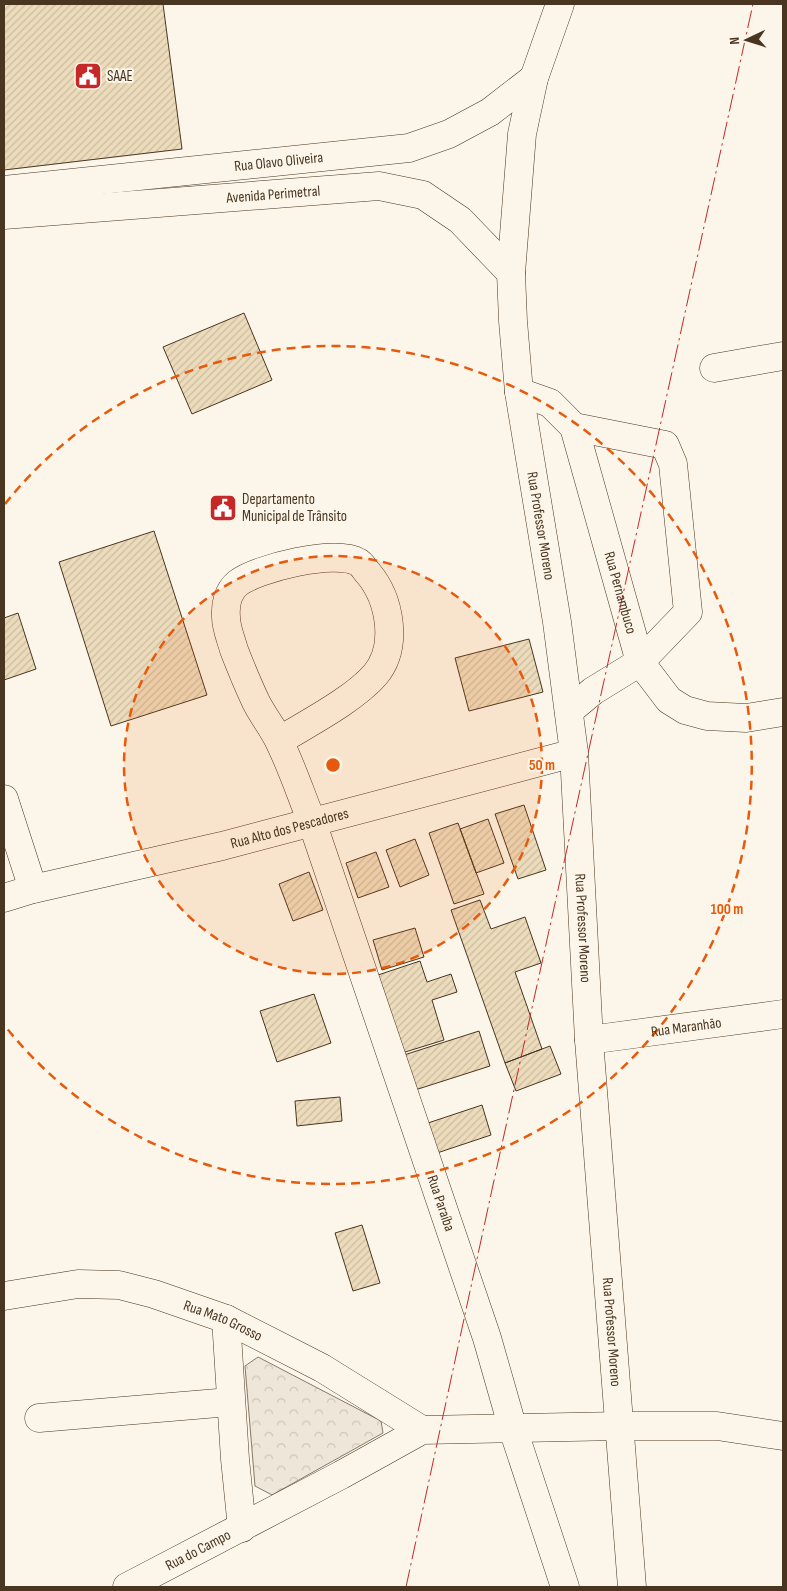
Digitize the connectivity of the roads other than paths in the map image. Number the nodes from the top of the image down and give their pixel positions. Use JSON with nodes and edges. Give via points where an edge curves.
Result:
{"nodes":[{"id":1,"x":560,"y":4,"type":"edge"},
{"id":2,"x":534,"y":78,"type":"junction"},
{"id":3,"x":4,"y":190,"type":"edge"},
{"id":4,"x":4,"y":215,"type":"edge"},
{"id":5,"x":511,"y":273,"type":"junction"},
{"id":6,"x":783,"y":356,"type":"edge"},
{"id":7,"x":714,"y":368,"type":"dead end"},
{"id":8,"x":519,"y":392,"type":"junction"},
{"id":9,"x":574,"y":427,"type":"junction"},
{"id":10,"x":640,"y":662,"type":"junction"},
{"id":11,"x":569,"y":711,"type":"junction"},
{"id":12,"x":783,"y":712,"type":"edge"},
{"id":13,"x":279,"y":741,"type":"junction"},
{"id":14,"x":574,"y":753,"type":"junction"},
{"id":15,"x":4,"y":799,"type":"edge"},
{"id":16,"x":312,"y":822,"type":"junction"},
{"id":17,"x":33,"y":889,"type":"junction"},
{"id":18,"x":4,"y":898,"type":"edge"},
{"id":19,"x":783,"y":1014,"type":"edge"},
{"id":20,"x":589,"y":1040,"type":"junction"},
{"id":21,"x":4,"y":1296,"type":"edge"},
{"id":22,"x":226,"y":1319,"type":"junction"},
{"id":23,"x":230,"y":1402,"type":"junction"},
{"id":24,"x":39,"y":1418,"type":"dead end"},
{"id":25,"x":620,"y":1426,"type":"junction"},
{"id":26,"x":513,"y":1428,"type":"junction"},
{"id":27,"x":422,"y":1430,"type":"junction"},
{"id":28,"x":783,"y":1436,"type":"edge"},
{"id":29,"x":242,"y":1528,"type":"junction"},
{"id":30,"x":127,"y":1587,"type":"edge"},
{"id":31,"x":565,"y":1587,"type":"edge"},
{"id":32,"x":632,"y":1587,"type":"edge"}],
"edges":[{"from":1,"to":2,"type":"main road"},
{"from":2,"to":3,"type":"main road","name":"Rua Olavo Oliveira","via":[[490,112],[449,134],[409,148]]},
{"from":2,"to":5,"type":"main road","name":"Rua Professor Moreno","via":[[522,134]]},
{"from":4,"to":5,"type":"main road","name":"Avenida Perimetral","via":[[379,186],[423,195],[460,220]]},
{"from":5,"to":8,"type":"main road","name":"Rua Professor Moreno"},
{"from":6,"to":7,"type":"main road"},
{"from":8,"to":9,"type":"main road","name":"Rua Pernambuco","via":[[550,403]]},
{"from":8,"to":11,"type":"main road","name":"Rua Professor Moreno"},
{"from":9,"to":10,"type":"main road","name":"Rua Pernambuco"},
{"from":9,"to":10,"type":"main road","via":[[665,445],[673,464],[688,612]]},
{"from":10,"to":11,"type":"main road","via":[[593,691]]},
{"from":10,"to":12,"type":"main road","name":"Rua Pernambuco","via":[[670,700],[685,710],[707,716],[746,718]]},
{"from":11,"to":14,"type":"main road","name":"Rua Professor Moreno"},
{"from":13,"to":13,"type":"main road","via":[[359,690],[383,663],[390,626],[382,596],[358,562],[343,558],[326,559],[296,562],[258,572],[237,584],[227,598],[229,635],[256,703]]},
{"from":13,"to":16,"type":"main road","name":"Rua Paraíba"},
{"from":14,"to":16,"type":"main road","name":"Rua Alto dos Pescadores"},
{"from":14,"to":20,"type":"main road","name":"Rua Professor Moreno"},
{"from":15,"to":17,"type":"main road"},
{"from":16,"to":17,"type":"main road","name":"Rua Alto dos Pescadores"},
{"from":16,"to":26,"type":"main road","name":"Rua Paraíba","via":[[487,1338]]},
{"from":17,"to":18,"type":"main road","name":"Rua Alto dos Pescadores"},
{"from":19,"to":20,"type":"main road","name":"Rua Maranhão"},
{"from":20,"to":25,"type":"main road","name":"Rua Professor Moreno"},
{"from":21,"to":22,"type":"main road","name":"Rua Mato Grosso","via":[[78,1284],[118,1285]]},
{"from":22,"to":23,"type":"main road"},
{"from":22,"to":27,"type":"main road","name":"Rua Mato Grosso","via":[[322,1368]]},
{"from":23,"to":24,"type":"main road"},
{"from":23,"to":29,"type":"main road"},
{"from":25,"to":26,"type":"main road"},
{"from":25,"to":28,"type":"main road","via":[[717,1426]]},
{"from":25,"to":32,"type":"main road","name":"Rua Professor Moreno"},
{"from":26,"to":27,"type":"main road"},
{"from":26,"to":31,"type":"main road","name":"Rua Paraíba"},
{"from":27,"to":29,"type":"main road","name":"Rua do Campo"},
{"from":29,"to":30,"type":"main road","name":"Rua do Campo"}]}
